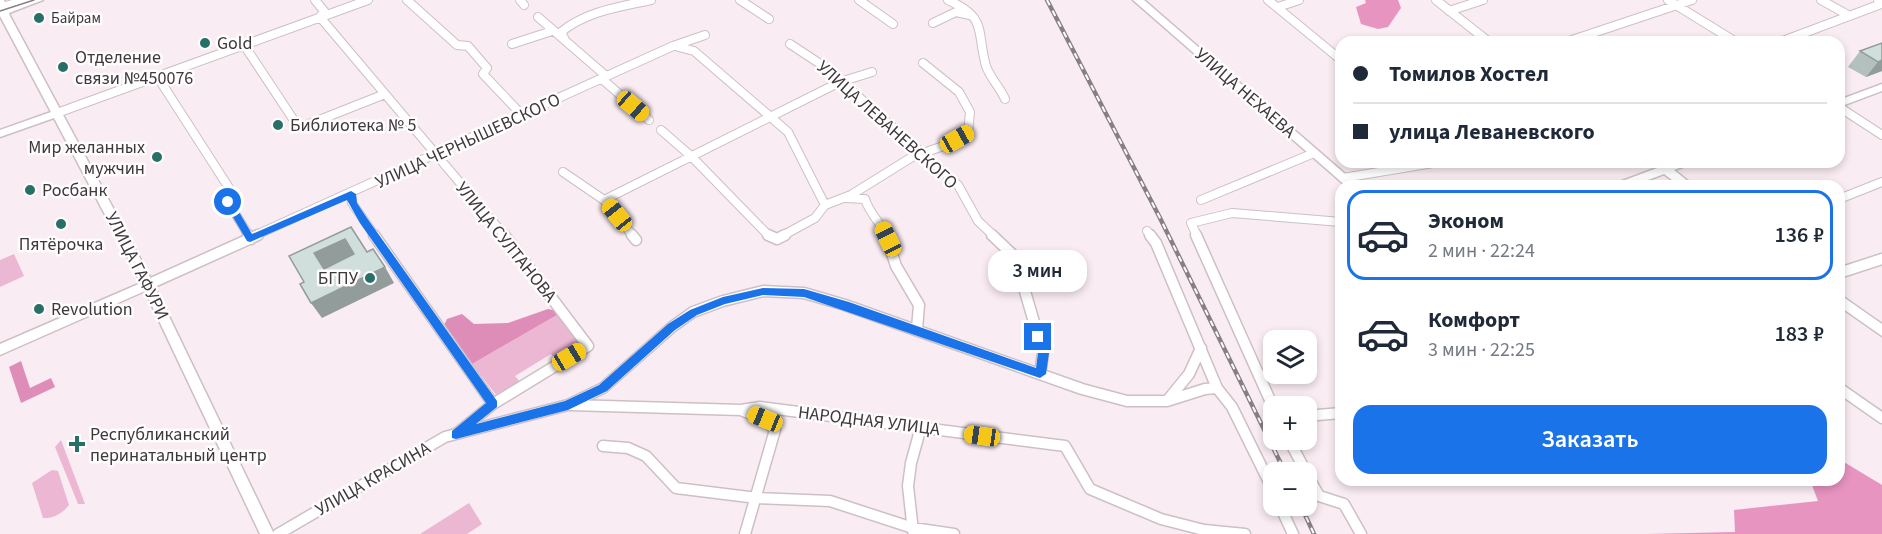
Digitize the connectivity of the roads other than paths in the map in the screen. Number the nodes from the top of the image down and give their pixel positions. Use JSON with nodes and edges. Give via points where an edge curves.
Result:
{"nodes":[{"id":1,"x":25,"y":0,"type":"edge"},
{"id":2,"x":38,"y":0,"type":"edge"},
{"id":3,"x":315,"y":0,"type":"edge"},
{"id":4,"x":368,"y":0,"type":"edge"},
{"id":5,"x":407,"y":0,"type":"edge"},
{"id":6,"x":651,"y":0,"type":"edge"},
{"id":7,"x":740,"y":0,"type":"edge"},
{"id":8,"x":859,"y":0,"type":"edge"},
{"id":9,"x":948,"y":0,"type":"edge"},
{"id":10,"x":966,"y":0,"type":"edge"},
{"id":11,"x":1138,"y":0,"type":"edge"},
{"id":12,"x":1269,"y":0,"type":"edge"},
{"id":13,"x":1299,"y":0,"type":"edge"},
{"id":14,"x":1436,"y":0,"type":"edge"},
{"id":15,"x":1483,"y":0,"type":"edge"},
{"id":16,"x":1668,"y":0,"type":"edge"},
{"id":17,"x":1692,"y":0,"type":"edge"},
{"id":18,"x":1821,"y":0,"type":"edge"},
{"id":19,"x":1879,"y":2,"type":"edge"},
{"id":20,"x":1677,"y":5,"type":"junction"},
{"id":21,"x":1278,"y":7,"type":"junction"},
{"id":22,"x":1,"y":8,"type":"edge"},
{"id":23,"x":1449,"y":11,"type":"junction"},
{"id":24,"x":969,"y":12,"type":"junction"},
{"id":25,"x":1848,"y":15,"type":"junction"},
{"id":26,"x":320,"y":17,"type":"junction"},
{"id":27,"x":538,"y":17,"type":"dead end"},
{"id":28,"x":769,"y":19,"type":"dead end"},
{"id":29,"x":933,"y":23,"type":"dead end"},
{"id":30,"x":894,"y":24,"type":"dead end"},
{"id":31,"x":552,"y":31,"type":"junction"},
{"id":32,"x":705,"y":34,"type":"dead end"},
{"id":33,"x":1481,"y":36,"type":"edge"},
{"id":34,"x":1584,"y":36,"type":"edge"},
{"id":35,"x":1726,"y":36,"type":"edge"},
{"id":36,"x":1795,"y":36,"type":"edge"},
{"id":37,"x":565,"y":39,"type":"junction"},
{"id":38,"x":512,"y":44,"type":"dead end"},
{"id":39,"x":244,"y":45,"type":"junction"},
{"id":40,"x":790,"y":45,"type":"dead end"},
{"id":41,"x":673,"y":46,"type":"junction"},
{"id":42,"x":1335,"y":55,"type":"edge"},
{"id":43,"x":923,"y":63,"type":"dead end"},
{"id":44,"x":872,"y":72,"type":"dead end"},
{"id":45,"x":157,"y":76,"type":"junction"},
{"id":46,"x":604,"y":77,"type":"junction"},
{"id":47,"x":840,"y":82,"type":"junction"},
{"id":48,"x":1882,"y":87,"type":"edge"},
{"id":49,"x":385,"y":94,"type":"junction"},
{"id":50,"x":1005,"y":99,"type":"dead end"},
{"id":51,"x":1845,"y":103,"type":"edge"},
{"id":52,"x":1845,"y":110,"type":"edge"},
{"id":53,"x":57,"y":113,"type":"junction"},
{"id":54,"x":522,"y":115,"type":"junction"},
{"id":55,"x":772,"y":116,"type":"junction"},
{"id":56,"x":649,"y":120,"type":"dead end"},
{"id":57,"x":661,"y":130,"type":"dead end"},
{"id":58,"x":0,"y":134,"type":"edge"},
{"id":59,"x":1882,"y":135,"type":"edge"},
{"id":60,"x":924,"y":153,"type":"junction"},
{"id":61,"x":1314,"y":153,"type":"junction"},
{"id":62,"x":435,"y":156,"type":"junction"},
{"id":63,"x":692,"y":157,"type":"junction"},
{"id":64,"x":1403,"y":168,"type":"edge"},
{"id":65,"x":1655,"y":168,"type":"edge"},
{"id":66,"x":1665,"y":168,"type":"edge"},
{"id":67,"x":563,"y":172,"type":"dead end"},
{"id":68,"x":1343,"y":178,"type":"junction"},
{"id":69,"x":1346,"y":180,"type":"edge"},
{"id":70,"x":1632,"y":180,"type":"edge"},
{"id":71,"x":1680,"y":180,"type":"edge"},
{"id":72,"x":1882,"y":182,"type":"edge"},
{"id":73,"x":351,"y":194,"type":"junction"},
{"id":74,"x":844,"y":197,"type":"junction"},
{"id":75,"x":1845,"y":197,"type":"edge"},
{"id":76,"x":604,"y":200,"type":"junction"},
{"id":77,"x":1201,"y":200,"type":"dead end"},
{"id":78,"x":825,"y":205,"type":"junction"},
{"id":79,"x":1335,"y":222,"type":"edge"},
{"id":80,"x":1147,"y":231,"type":"dead end"},
{"id":81,"x":250,"y":239,"type":"junction"},
{"id":82,"x":636,"y":240,"type":"dead end"},
{"id":83,"x":1882,"y":260,"type":"edge"},
{"id":84,"x":1845,"y":271,"type":"edge"},
{"id":85,"x":147,"y":285,"type":"junction"},
{"id":86,"x":1845,"y":303,"type":"edge"},
{"id":87,"x":917,"y":329,"type":"junction"},
{"id":88,"x":1882,"y":331,"type":"edge"},
{"id":89,"x":588,"y":346,"type":"joint"},
{"id":90,"x":1201,"y":348,"type":"junction"},
{"id":91,"x":0,"y":351,"type":"edge"},
{"id":92,"x":1040,"y":374,"type":"junction"},
{"id":93,"x":1217,"y":388,"type":"junction"},
{"id":94,"x":1845,"y":392,"type":"edge"},
{"id":95,"x":1268,"y":396,"type":"edge"},
{"id":96,"x":1167,"y":401,"type":"junction"},
{"id":97,"x":493,"y":404,"type":"junction"},
{"id":98,"x":568,"y":405,"type":"junction"},
{"id":99,"x":741,"y":410,"type":"junction"},
{"id":100,"x":1335,"y":414,"type":"edge"},
{"id":101,"x":1317,"y":415,"type":"edge"},
{"id":102,"x":1882,"y":418,"type":"edge"},
{"id":103,"x":921,"y":427,"type":"junction"},
{"id":104,"x":456,"y":434,"type":"junction"},
{"id":105,"x":603,"y":446,"type":"dead end"},
{"id":106,"x":1263,"y":469,"type":"edge"},
{"id":107,"x":1317,"y":492,"type":"edge"},
{"id":108,"x":757,"y":498,"type":"junction"},
{"id":109,"x":1285,"y":516,"type":"edge"},
{"id":110,"x":913,"y":531,"type":"edge"},
{"id":111,"x":267,"y":534,"type":"edge"},
{"id":112,"x":278,"y":534,"type":"edge"},
{"id":113,"x":745,"y":534,"type":"edge"},
{"id":114,"x":954,"y":534,"type":"edge"},
{"id":115,"x":1245,"y":534,"type":"edge"},
{"id":116,"x":1293,"y":534,"type":"edge"},
{"id":117,"x":1361,"y":534,"type":"edge"}],
"edges":[{"from":1,"to":22,"type":"street"},
{"from":2,"to":22,"type":"street"},
{"from":3,"to":26,"type":"street","name":"УЛИЦА СУЛТАНОВА","via":[[324,11]]},
{"from":4,"to":26,"type":"street"},
{"from":5,"to":54,"type":"street","via":[[457,45],[468,46],[488,68],[483,74]]},
{"from":6,"to":37,"type":"street","via":[[603,10],[571,23],[561,32]]},
{"from":7,"to":28,"type":"street"},
{"from":8,"to":30,"type":"street"},
{"from":9,"to":24,"type":"street"},
{"from":10,"to":24,"type":"street"},
{"from":11,"to":61,"type":"street","name":"УЛИЦА НЕХАЕВА"},
{"from":12,"to":21,"type":"street"},
{"from":13,"to":21,"type":"street"},
{"from":14,"to":23,"type":"street"},
{"from":15,"to":23,"type":"street"},
{"from":16,"to":20,"type":"street"},
{"from":17,"to":20,"type":"street"},
{"from":18,"to":25,"type":"street"},
{"from":19,"to":25,"type":"street"},
{"from":20,"to":34,"type":"street"},
{"from":20,"to":35,"type":"street"},
{"from":21,"to":42,"type":"street"},
{"from":22,"to":53,"type":"street","name":"УЛИЦА ГАФУРИ"},
{"from":23,"to":33,"type":"street"},
{"from":24,"to":29,"type":"street","via":[[956,12]]},
{"from":24,"to":50,"type":"street","via":[[980,29],[986,67]]},
{"from":25,"to":36,"type":"street"},
{"from":26,"to":39,"type":"street"},
{"from":26,"to":49,"type":"street","name":"УЛИЦА СУЛТАНОВА"},
{"from":27,"to":31,"type":"street"},
{"from":31,"to":37,"type":"street"},
{"from":31,"to":38,"type":"street"},
{"from":32,"to":41,"type":"street","name":"УЛИЦА ЧЕРНЫШЕВСКОГО"},
{"from":37,"to":46,"type":"street"},
{"from":39,"to":45,"type":"street"},
{"from":39,"to":49,"type":"street","via":[[300,128]]},
{"from":40,"to":47,"type":"street","name":"УЛИЦА ЛЕВАНЕВСКОГО","via":[[816,60]]},
{"from":41,"to":46,"type":"street","name":"УЛИЦА ЧЕРНЫШЕВСКОГО"},
{"from":41,"to":55,"type":"street","via":[[694,51]]},
{"from":43,"to":60,"type":"street","via":[[959,92],[970,112],[968,133]]},
{"from":44,"to":47,"type":"street"},
{"from":45,"to":53,"type":"street"},
{"from":45,"to":81,"type":"street","via":[[231,190],[228,202]]},
{"from":46,"to":54,"type":"street","name":"УЛИЦА ЧЕРНЫШЕВСКОГО"},
{"from":46,"to":56,"type":"street"},
{"from":47,"to":55,"type":"street"},
{"from":47,"to":60,"type":"street","name":"УЛИЦА ЛЕВАНЕВСКОГО"},
{"from":48,"to":51,"type":"street"},
{"from":49,"to":62,"type":"street","name":"УЛИЦА СУЛТАНОВА"},
{"from":52,"to":59,"type":"street"},
{"from":53,"to":58,"type":"street"},
{"from":53,"to":85,"type":"street","name":"УЛИЦА ГАФУРИ"},
{"from":54,"to":62,"type":"street","name":"УЛИЦА ЧЕРНЫШЕВСКОГО"},
{"from":55,"to":63,"type":"street"},
{"from":55,"to":78,"type":"street","via":[[788,132]]},
{"from":57,"to":63,"type":"street"},
{"from":60,"to":74,"type":"street"},
{"from":60,"to":92,"type":"street","name":"УЛИЦА ЛЕВАНЕВСКОГО","via":[[958,185],[978,221],[1015,258],[1043,353]]},
{"from":61,"to":68,"type":"street","name":"УЛИЦА НЕХАЕВА"},
{"from":61,"to":77,"type":"street"},
{"from":62,"to":73,"type":"street","name":"УЛИЦА ЧЕРНЫШЕВСКОГО"},
{"from":62,"to":89,"type":"street","name":"УЛИЦА СУЛТАНОВА","via":[[502,232]]},
{"from":63,"to":76,"type":"street"},
{"from":63,"to":78,"type":"street","via":[[770,237],[777,239],[815,218]]},
{"from":64,"to":68,"type":"street"},
{"from":65,"to":70,"type":"street"},
{"from":66,"to":71,"type":"street"},
{"from":67,"to":76,"type":"street"},
{"from":68,"to":69,"type":"street","name":"УЛИЦА НЕХАЕВА"},
{"from":72,"to":75,"type":"street"},
{"from":73,"to":81,"type":"street","name":"УЛИЦА ЧЕРНЫШЕВСКОГО"},
{"from":73,"to":97,"type":"street","via":[[352,203]]},
{"from":74,"to":78,"type":"street"},
{"from":74,"to":87,"type":"street","via":[[865,199],[868,211],[878,219],[896,266],[919,305]]},
{"from":76,"to":82,"type":"street"},
{"from":79,"to":95,"type":"street","via":[[1232,213],[1191,223]]},
{"from":80,"to":90,"type":"street","via":[[1156,243]]},
{"from":81,"to":85,"type":"street","name":"УЛИЦА ЧЕРНЫШЕВСКОГО"},
{"from":83,"to":84,"type":"street"},
{"from":85,"to":91,"type":"street","name":"УЛИЦА ЧЕРНЫШЕВСКОГО"},
{"from":85,"to":111,"type":"street","name":"УЛИЦА ГАФУРИ"},
{"from":86,"to":88,"type":"street"},
{"from":87,"to":92,"type":"street"},
{"from":87,"to":98,"type":"street","via":[[804,293],[763,291],[693,312],[603,388]]},
{"from":89,"to":97,"type":"street","name":"УЛИЦА КРАСИНА"},
{"from":90,"to":93,"type":"street"},
{"from":90,"to":96,"type":"street","via":[[1189,374]]},
{"from":92,"to":96,"type":"street","via":[[1127,401]]},
{"from":93,"to":96,"type":"street"},
{"from":93,"to":106,"type":"street","via":[[1237,416]]},
{"from":94,"to":102,"type":"street"},
{"from":97,"to":104,"type":"street","name":"УЛИЦА КРАСИНА"},
{"from":98,"to":99,"type":"street","name":"НАРОДНАЯ УЛИЦА"},
{"from":98,"to":104,"type":"street"},
{"from":99,"to":103,"type":"street","name":"НАРОДНАЯ УЛИЦА","via":[[760,406]]},
{"from":99,"to":108,"type":"street","via":[[765,419],[775,430]]},
{"from":100,"to":101,"type":"street"},
{"from":103,"to":110,"type":"street","via":[[908,486]]},
{"from":103,"to":115,"type":"street","name":"НАРОДНАЯ УЛИЦА","via":[[1065,446],[1090,489],[1161,519],[1204,530]]},
{"from":104,"to":112,"type":"street","name":"УЛИЦА КРАСИНА"},
{"from":105,"to":108,"type":"street","via":[[623,445],[650,456],[676,488]]},
{"from":107,"to":117,"type":"street","via":[[1344,504]]},
{"from":108,"to":110,"type":"street","via":[[830,501]]},
{"from":108,"to":113,"type":"street"},
{"from":109,"to":116,"type":"street"},
{"from":110,"to":114,"type":"street"}]}
